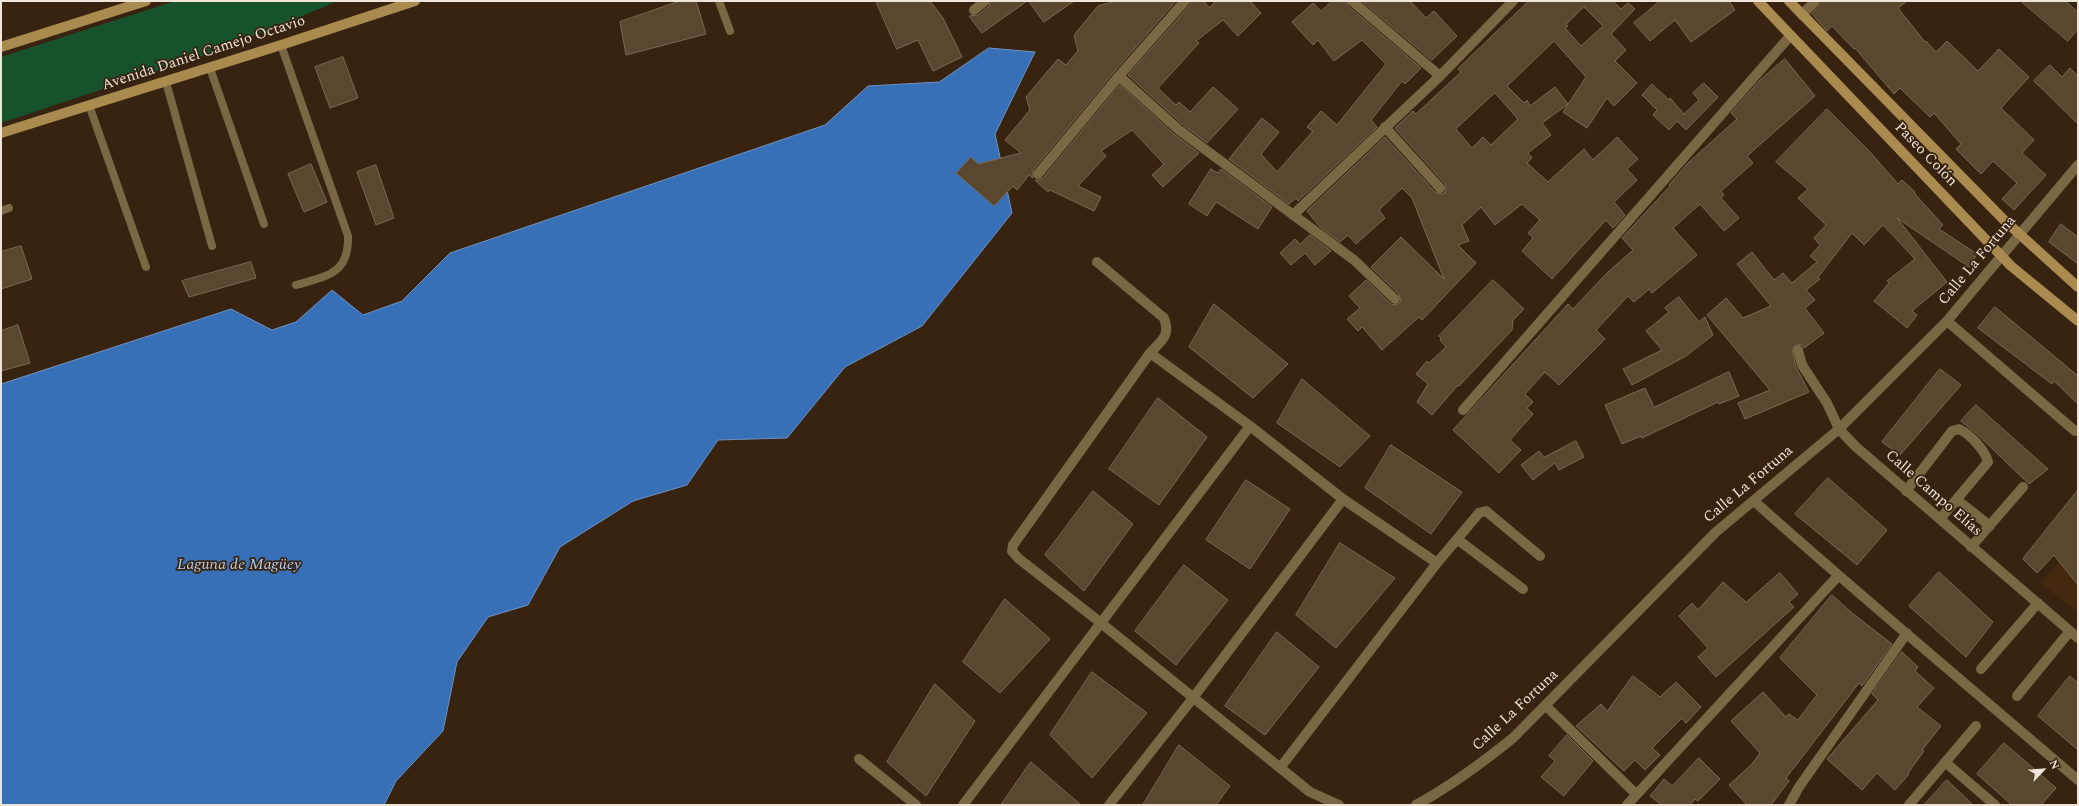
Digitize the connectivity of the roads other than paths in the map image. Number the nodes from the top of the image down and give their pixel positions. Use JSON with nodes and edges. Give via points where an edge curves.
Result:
{"nodes":[{"id":1,"x":146,"y":1,"type":"edge"},
{"id":2,"x":415,"y":1,"type":"edge"},
{"id":3,"x":719,"y":1,"type":"edge"},
{"id":4,"x":984,"y":1,"type":"edge"},
{"id":5,"x":1185,"y":1,"type":"edge"},
{"id":6,"x":1352,"y":1,"type":"edge"},
{"id":7,"x":1513,"y":1,"type":"edge"},
{"id":8,"x":1758,"y":1,"type":"edge"},
{"id":9,"x":1789,"y":1,"type":"edge"},
{"id":10,"x":1815,"y":1,"type":"edge"},
{"id":11,"x":974,"y":10,"type":"dead end"},
{"id":12,"x":1802,"y":15,"type":"junction"},
{"id":13,"x":730,"y":31,"type":"dead end"},
{"id":14,"x":1790,"y":36,"type":"junction"},
{"id":15,"x":1,"y":46,"type":"edge"},
{"id":16,"x":281,"y":46,"type":"junction"},
{"id":17,"x":210,"y":68,"type":"junction"},
{"id":18,"x":1119,"y":76,"type":"junction"},
{"id":19,"x":1440,"y":76,"type":"junction"},
{"id":20,"x":166,"y":82,"type":"junction"},
{"id":21,"x":89,"y":106,"type":"junction"},
{"id":22,"x":1385,"y":126,"type":"junction"},
{"id":23,"x":1,"y":133,"type":"edge"},
{"id":24,"x":2078,"y":165,"type":"edge"},
{"id":25,"x":1038,"y":174,"type":"dead end"},
{"id":26,"x":1440,"y":188,"type":"dead end"},
{"id":27,"x":1292,"y":215,"type":"junction"},
{"id":28,"x":264,"y":224,"type":"dead end"},
{"id":29,"x":2020,"y":234,"type":"junction"},
{"id":30,"x":212,"y":246,"type":"dead end"},
{"id":31,"x":2002,"y":257,"type":"junction"},
{"id":32,"x":1096,"y":262,"type":"dead end"},
{"id":33,"x":146,"y":267,"type":"dead end"},
{"id":34,"x":296,"y":285,"type":"dead end"},
{"id":35,"x":2078,"y":287,"type":"edge"},
{"id":36,"x":1395,"y":299,"type":"dead end"},
{"id":37,"x":1947,"y":321,"type":"junction"},
{"id":38,"x":2078,"y":321,"type":"edge"},
{"id":39,"x":1798,"y":350,"type":"dead end"},
{"id":40,"x":1150,"y":354,"type":"junction"},
{"id":41,"x":1463,"y":410,"type":"dead end"},
{"id":42,"x":1250,"y":426,"type":"junction"},
{"id":43,"x":1839,"y":429,"type":"junction"},
{"id":44,"x":2075,"y":431,"type":"dead end"},
{"id":45,"x":2023,"y":487,"type":"dead end"},
{"id":46,"x":1906,"y":491,"type":"junction"},
{"id":47,"x":1343,"y":500,"type":"junction"},
{"id":48,"x":1957,"y":500,"type":"junction"},
{"id":49,"x":1754,"y":501,"type":"junction"},
{"id":50,"x":1940,"y":520,"type":"junction"},
{"id":51,"x":1990,"y":526,"type":"junction"},
{"id":52,"x":1457,"y":539,"type":"junction"},
{"id":53,"x":1971,"y":547,"type":"junction"},
{"id":54,"x":1540,"y":556,"type":"dead end"},
{"id":55,"x":1437,"y":563,"type":"junction"},
{"id":56,"x":1838,"y":576,"type":"junction"},
{"id":57,"x":1523,"y":589,"type":"dead end"},
{"id":58,"x":2038,"y":603,"type":"junction"},
{"id":59,"x":1101,"y":623,"type":"junction"},
{"id":60,"x":2070,"y":631,"type":"junction"},
{"id":61,"x":1907,"y":633,"type":"junction"},
{"id":62,"x":2078,"y":638,"type":"edge"},
{"id":63,"x":1981,"y":669,"type":"dead end"},
{"id":64,"x":2017,"y":696,"type":"dead end"},
{"id":65,"x":1193,"y":698,"type":"junction"},
{"id":66,"x":1546,"y":706,"type":"junction"},
{"id":67,"x":1976,"y":726,"type":"dead end"},
{"id":68,"x":859,"y":759,"type":"dead end"},
{"id":69,"x":1945,"y":762,"type":"junction"},
{"id":70,"x":1280,"y":768,"type":"junction"},
{"id":71,"x":2078,"y":780,"type":"edge"},
{"id":72,"x":1636,"y":794,"type":"junction"},
{"id":73,"x":916,"y":805,"type":"edge"},
{"id":74,"x":963,"y":805,"type":"edge"},
{"id":75,"x":1109,"y":805,"type":"edge"},
{"id":76,"x":1339,"y":805,"type":"edge"},
{"id":77,"x":1416,"y":805,"type":"edge"},
{"id":78,"x":1626,"y":805,"type":"edge"},
{"id":79,"x":1789,"y":805,"type":"edge"},
{"id":80,"x":1909,"y":805,"type":"edge"},
{"id":81,"x":1995,"y":805,"type":"edge"}],
"edges":[{"from":1,"to":15,"type":"main road"},
{"from":2,"to":16,"type":"main road","name":"Avenida Daniel Camejo Octavio"},
{"from":3,"to":13,"type":"lane"},
{"from":4,"to":11,"type":"street"},
{"from":5,"to":18,"type":"street"},
{"from":6,"to":19,"type":"street"},
{"from":7,"to":19,"type":"street"},
{"from":8,"to":14,"type":"main road","name":"Paseo Colón"},
{"from":9,"to":12,"type":"main road","name":"Paseo Colón"},
{"from":10,"to":12,"type":"street"},
{"from":12,"to":29,"type":"main road","name":"Paseo Colón"},
{"from":14,"to":31,"type":"main road","name":"Paseo Colón"},
{"from":14,"to":41,"type":"street"},
{"from":16,"to":17,"type":"main road","name":"Avenida Daniel Camejo Octavio"},
{"from":16,"to":34,"type":"lane","via":[[348,236],[348,247],[340,266],[332,274]]},
{"from":17,"to":20,"type":"main road","name":"Avenida Daniel Camejo Octavio"},
{"from":17,"to":28,"type":"lane"},
{"from":18,"to":25,"type":"street"},
{"from":18,"to":27,"type":"street","via":[[1179,130]]},
{"from":19,"to":22,"type":"street"},
{"from":20,"to":21,"type":"main road","name":"Avenida Daniel Camejo Octavio"},
{"from":20,"to":30,"type":"lane"},
{"from":21,"to":23,"type":"main road","name":"Avenida Daniel Camejo Octavio"},
{"from":21,"to":33,"type":"lane"},
{"from":22,"to":26,"type":"street"},
{"from":22,"to":27,"type":"street"},
{"from":24,"to":29,"type":"street","name":"Calle La Fortuna"},
{"from":27,"to":36,"type":"street","via":[[1354,260]]},
{"from":29,"to":31,"type":"street","name":"Calle La Fortuna"},
{"from":29,"to":35,"type":"main road","name":"Paseo Colón"},
{"from":31,"to":37,"type":"street","name":"Calle La Fortuna"},
{"from":31,"to":38,"type":"main road","name":"Paseo Colón"},
{"from":32,"to":40,"type":"street","via":[[1164,318],[1167,335]]},
{"from":37,"to":43,"type":"street","name":"Calle La Fortuna"},
{"from":37,"to":44,"type":"street"},
{"from":39,"to":43,"type":"street","name":"Calle Campo Elías","via":[[1802,365],[1827,403]]},
{"from":40,"to":42,"type":"street"},
{"from":40,"to":59,"type":"street","via":[[1013,545],[1012,551],[1018,558]]},
{"from":42,"to":47,"type":"street"},
{"from":42,"to":59,"type":"street"},
{"from":43,"to":46,"type":"street","name":"Calle Campo Elías"},
{"from":43,"to":49,"type":"street","name":"Calle La Fortuna"},
{"from":45,"to":51,"type":"street"},
{"from":46,"to":48,"type":"street","via":[[1952,431],[1959,429],[1983,451],[1988,462]]},
{"from":46,"to":50,"type":"street","name":"Calle Campo Elías"},
{"from":47,"to":55,"type":"street"},
{"from":47,"to":65,"type":"street"},
{"from":48,"to":50,"type":"street"},
{"from":48,"to":51,"type":"street"},
{"from":49,"to":56,"type":"street"},
{"from":49,"to":66,"type":"street","name":"Calle La Fortuna","via":[[1716,532]]},
{"from":50,"to":53,"type":"street","name":"Calle Campo Elías"},
{"from":51,"to":53,"type":"street"},
{"from":52,"to":54,"type":"street","via":[[1475,517],[1486,511]]},
{"from":52,"to":55,"type":"street"},
{"from":52,"to":57,"type":"street"},
{"from":53,"to":58,"type":"street","name":"Calle Campo Elías"},
{"from":55,"to":70,"type":"street"},
{"from":56,"to":61,"type":"street"},
{"from":56,"to":72,"type":"street"},
{"from":58,"to":60,"type":"street","name":"Calle Campo Elías"},
{"from":58,"to":63,"type":"street"},
{"from":59,"to":65,"type":"street"},
{"from":59,"to":74,"type":"street"},
{"from":60,"to":62,"type":"street","name":"Calle Campo Elías"},
{"from":60,"to":64,"type":"street"},
{"from":61,"to":71,"type":"street"},
{"from":61,"to":79,"type":"street"},
{"from":65,"to":70,"type":"street"},
{"from":65,"to":75,"type":"street"},
{"from":66,"to":72,"type":"street"},
{"from":66,"to":77,"type":"street","name":"Calle La Fortuna","via":[[1482,763]]},
{"from":67,"to":69,"type":"street"},
{"from":68,"to":73,"type":"street"},
{"from":69,"to":80,"type":"street"},
{"from":69,"to":81,"type":"street"},
{"from":70,"to":76,"type":"street","via":[[1310,792]]},
{"from":72,"to":78,"type":"street"}]}
